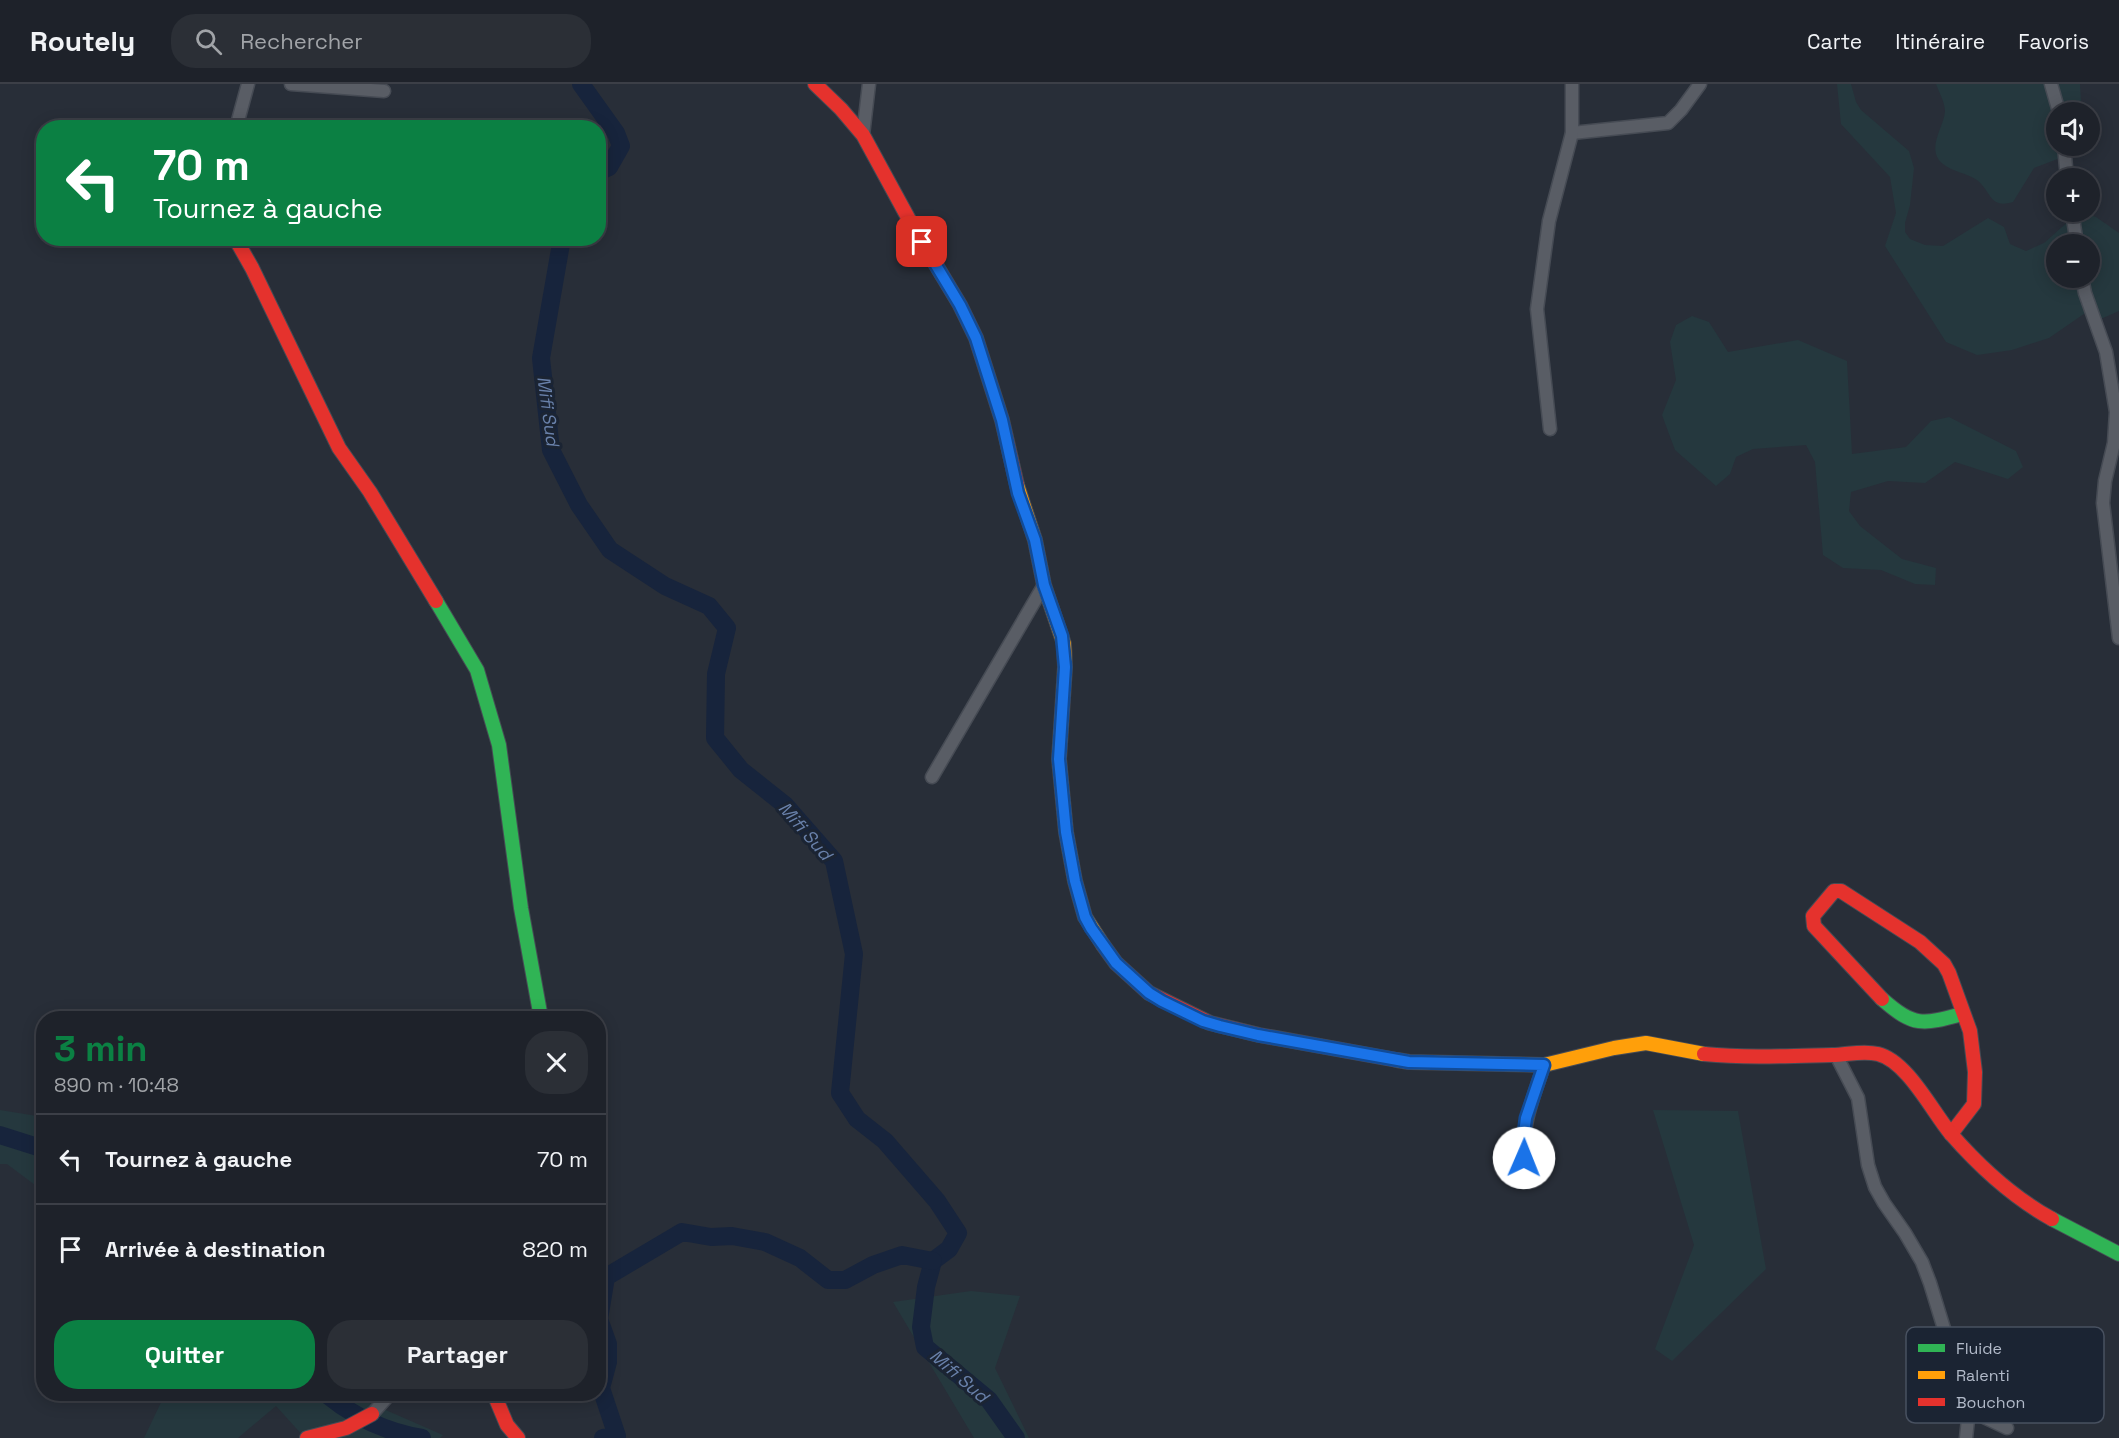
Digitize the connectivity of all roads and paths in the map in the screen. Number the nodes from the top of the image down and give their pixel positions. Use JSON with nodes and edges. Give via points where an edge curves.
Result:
{"nodes":[{"id":1,"x":248,"y":84,"type":"edge"},
{"id":2,"x":291,"y":84,"type":"edge"},
{"id":3,"x":815,"y":84,"type":"edge"},
{"id":4,"x":869,"y":84,"type":"edge"},
{"id":5,"x":1572,"y":84,"type":"edge"},
{"id":6,"x":1700,"y":84,"type":"edge"},
{"id":7,"x":2051,"y":84,"type":"edge"},
{"id":8,"x":384,"y":91,"type":"dead end"},
{"id":9,"x":2056,"y":102,"type":"edge"},
{"id":10,"x":238,"y":120,"type":"edge"},
{"id":11,"x":1572,"y":133,"type":"junction"},
{"id":12,"x":863,"y":135,"type":"junction"},
{"id":13,"x":240,"y":246,"type":"edge"},
{"id":14,"x":2084,"y":288,"type":"edge"},
{"id":15,"x":1550,"y":429,"type":"dead end"},
{"id":16,"x":1044,"y":585,"type":"junction"},
{"id":17,"x":2119,"y":638,"type":"edge"},
{"id":18,"x":932,"y":777,"type":"dead end"},
{"id":19,"x":540,"y":1011,"type":"edge"},
{"id":20,"x":1962,"y":1014,"type":"junction"},
{"id":21,"x":1836,"y":1055,"type":"junction"},
{"id":22,"x":1544,"y":1065,"type":"junction"},
{"id":23,"x":1950,"y":1134,"type":"junction"},
{"id":24,"x":1526,"y":1169,"type":"dead end"},
{"id":25,"x":2119,"y":1254,"type":"edge"},
{"id":26,"x":1944,"y":1327,"type":"edge"},
{"id":27,"x":383,"y":1401,"type":"edge"},
{"id":28,"x":497,"y":1401,"type":"edge"},
{"id":29,"x":372,"y":1413,"type":"joint"},
{"id":30,"x":1968,"y":1423,"type":"edge"},
{"id":31,"x":1996,"y":1423,"type":"edge"},
{"id":32,"x":2007,"y":1428,"type":"dead end"},
{"id":33,"x":307,"y":1438,"type":"edge"},
{"id":34,"x":518,"y":1438,"type":"edge"},
{"id":35,"x":1966,"y":1438,"type":"edge"}],
"edges":[{"from":1,"to":10,"type":"street"},
{"from":2,"to":8,"type":"street"},
{"from":3,"to":12,"type":"street"},
{"from":4,"to":12,"type":"street"},
{"from":5,"to":11,"type":"street"},
{"from":6,"to":11,"type":"street","via":[[1668,123]]},
{"from":7,"to":9,"type":"street"},
{"from":11,"to":15,"type":"street","via":[[1549,221],[1538,301]]},
{"from":12,"to":16,"type":"street","via":[[976,338],[1002,420]]},
{"from":13,"to":19,"type":"street","via":[[339,448],[370,492],[477,670],[499,745]]},
{"from":14,"to":17,"type":"street","via":[[2106,352],[2116,412],[2103,504]]},
{"from":16,"to":18,"type":"street"},
{"from":16,"to":22,"type":"street","via":[[1064,644],[1059,759],[1075,881],[1088,922],[1121,968],[1149,993],[1193,1016],[1258,1035],[1409,1062]]},
{"from":20,"to":20,"type":"street","via":[[1944,964],[1900,928],[1841,891],[1834,891],[1813,916],[1814,926],[1887,1005],[1903,1017],[1920,1023]]},
{"from":20,"to":23,"type":"street","via":[[1970,1031],[1974,1104]]},
{"from":21,"to":22,"type":"street","via":[[1732,1057],[1646,1043]]},
{"from":21,"to":23,"type":"street","via":[[1866,1051],[1885,1056],[1920,1091]]},
{"from":21,"to":26,"type":"street","via":[[1858,1098],[1875,1187],[1922,1262]]},
{"from":22,"to":24,"type":"street","via":[[1526,1118]]},
{"from":23,"to":25,"type":"street","via":[[2018,1196],[2049,1218]]},
{"from":27,"to":29,"type":"street"},
{"from":28,"to":34,"type":"street","via":[[507,1425]]},
{"from":29,"to":33,"type":"street","via":[[346,1428]]},
{"from":30,"to":35,"type":"street"},
{"from":31,"to":32,"type":"street"}]}
